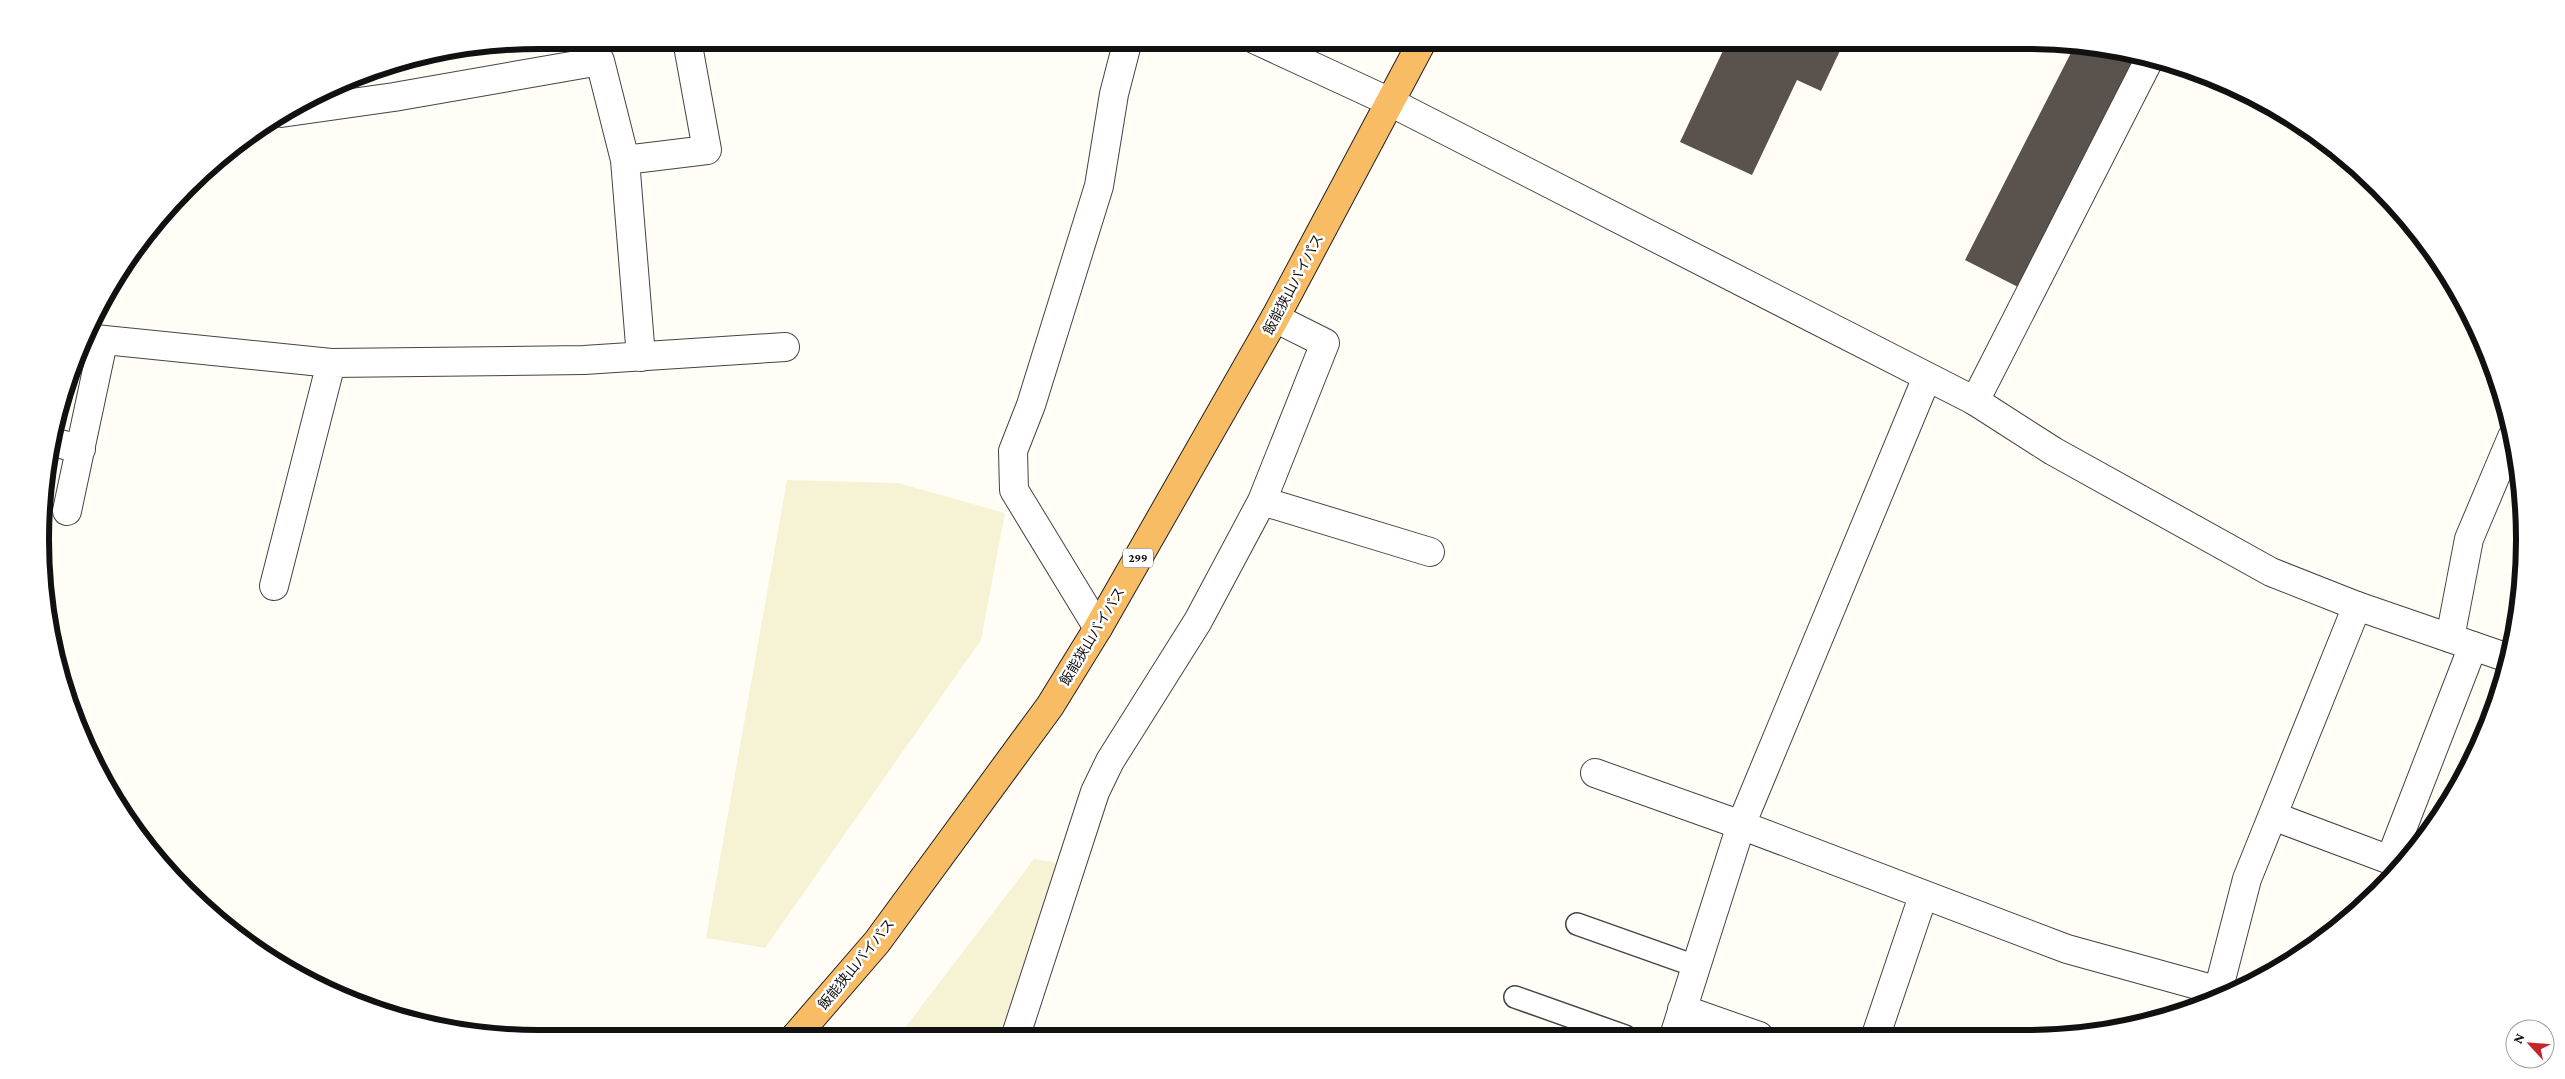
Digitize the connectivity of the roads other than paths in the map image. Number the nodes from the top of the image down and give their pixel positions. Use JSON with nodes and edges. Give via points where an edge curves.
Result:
{"nodes":[{"id":1,"x":689,"y":49,"type":"edge"},
{"id":2,"x":1126,"y":49,"type":"edge"},
{"id":3,"x":1275,"y":49,"type":"edge"},
{"id":4,"x":1418,"y":49,"type":"edge"},
{"id":5,"x":595,"y":51,"type":"edge"},
{"id":6,"x":2147,"y":64,"type":"edge"},
{"id":7,"x":1390,"y":102,"type":"junction"},
{"id":8,"x":301,"y":110,"type":"edge"},
{"id":9,"x":625,"y":160,"type":"junction"},
{"id":10,"x":1275,"y":318,"type":"junction"},
{"id":11,"x":94,"y":340,"type":"edge"},
{"id":12,"x":785,"y":347,"type":"dead end"},
{"id":13,"x":641,"y":356,"type":"junction"},
{"id":14,"x":331,"y":363,"type":"junction"},
{"id":15,"x":1927,"y":376,"type":"junction"},
{"id":16,"x":1975,"y":401,"type":"junction"},
{"id":17,"x":58,"y":443,"type":"edge"},
{"id":18,"x":2508,"y":448,"type":"edge"},
{"id":19,"x":81,"y":449,"type":"junction"},
{"id":20,"x":1262,"y":501,"type":"junction"},
{"id":21,"x":67,"y":511,"type":"dead end"},
{"id":22,"x":1430,"y":552,"type":"dead end"},
{"id":23,"x":274,"y":586,"type":"dead end"},
{"id":24,"x":2357,"y":606,"type":"junction"},
{"id":25,"x":1098,"y":628,"type":"junction"},
{"id":26,"x":2462,"y":642,"type":"junction"},
{"id":27,"x":2502,"y":656,"type":"edge"},
{"id":28,"x":1595,"y":773,"type":"dead end"},
{"id":29,"x":2273,"y":816,"type":"junction"},
{"id":30,"x":1741,"y":825,"type":"junction"},
{"id":31,"x":1923,"y":896,"type":"junction"},
{"id":32,"x":1577,"y":924,"type":"dead end"},
{"id":33,"x":1698,"y":967,"type":"junction"},
{"id":34,"x":2223,"y":989,"type":"edge"},
{"id":35,"x":2215,"y":992,"type":"edge"},
{"id":36,"x":1515,"y":997,"type":"dead end"},
{"id":37,"x":1682,"y":1009,"type":"junction"},
{"id":38,"x":801,"y":1030,"type":"edge"},
{"id":39,"x":1018,"y":1030,"type":"edge"},
{"id":40,"x":1607,"y":1030,"type":"edge"},
{"id":41,"x":1676,"y":1030,"type":"edge"},
{"id":42,"x":1742,"y":1030,"type":"edge"},
{"id":43,"x":1878,"y":1030,"type":"edge"}],
"edges":[{"from":1,"to":9,"type":"street","via":[[708,150]]},
{"from":2,"to":25,"type":"street","via":[[1114,94],[1099,186],[1014,451],[1014,490]]},
{"from":3,"to":7,"type":"street"},
{"from":4,"to":7,"type":"highway","name":"飯能狭山バイパス","number":"299"},
{"from":5,"to":8,"type":"street","via":[[394,97]]},
{"from":5,"to":9,"type":"street"},
{"from":6,"to":16,"type":"street"},
{"from":7,"to":10,"type":"highway","name":"飯能狭山バイパス","number":"299"},
{"from":7,"to":15,"type":"street"},
{"from":9,"to":13,"type":"street"},
{"from":10,"to":20,"type":"street","via":[[1325,343]]},
{"from":10,"to":25,"type":"highway","name":"飯能狭山バイパス","number":"299"},
{"from":11,"to":14,"type":"street"},
{"from":11,"to":19,"type":"street"},
{"from":12,"to":13,"type":"street"},
{"from":13,"to":14,"type":"street","via":[[584,360]]},
{"from":14,"to":23,"type":"street"},
{"from":15,"to":16,"type":"street"},
{"from":15,"to":30,"type":"street"},
{"from":16,"to":24,"type":"street","via":[[2053,451],[2215,543],[2271,572]]},
{"from":17,"to":19,"type":"street"},
{"from":18,"to":26,"type":"street","via":[[2469,539]]},
{"from":19,"to":21,"type":"street"},
{"from":20,"to":22,"type":"street"},
{"from":20,"to":39,"type":"street","via":[[1198,621],[1110,761],[1095,792]]},
{"from":24,"to":26,"type":"street"},
{"from":24,"to":29,"type":"street"},
{"from":25,"to":38,"type":"highway","name":"飯能狭山バイパス","number":"299","via":[[1050,706],[876,942]]},
{"from":26,"to":27,"type":"street"},
{"from":26,"to":29,"type":"street","via":[[2390,860]]},
{"from":28,"to":30,"type":"street"},
{"from":29,"to":34,"type":"street","via":[[2247,879]]},
{"from":30,"to":31,"type":"street"},
{"from":30,"to":33,"type":"street"},
{"from":31,"to":35,"type":"street","via":[[2067,949]]},
{"from":31,"to":43,"type":"street"},
{"from":32,"to":33,"type":"lane"},
{"from":33,"to":37,"type":"street"},
{"from":36,"to":40,"type":"lane"},
{"from":37,"to":41,"type":"street"},
{"from":37,"to":42,"type":"street"}]}
